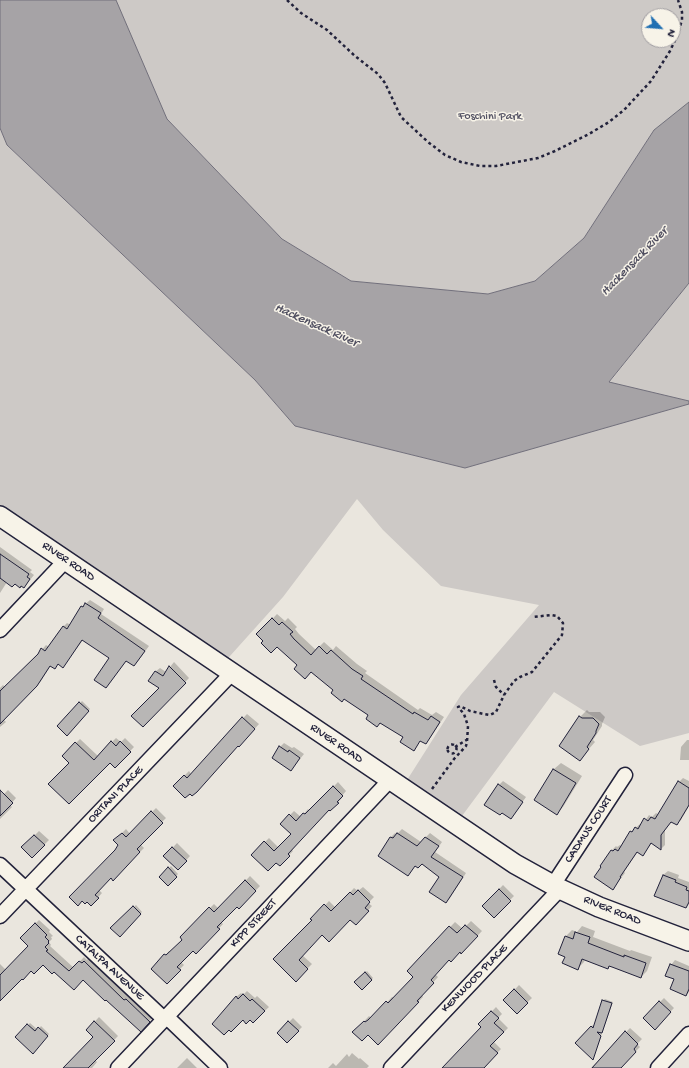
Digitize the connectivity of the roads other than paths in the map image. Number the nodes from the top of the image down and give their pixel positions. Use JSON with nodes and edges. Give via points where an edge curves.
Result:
{"nodes":[{"id":1,"x":0,"y":516,"type":"edge"},
{"id":2,"x":65,"y":561,"type":"junction"},
{"id":3,"x":0,"y":630,"type":"edge"},
{"id":4,"x":232,"y":673,"type":"junction"},
{"id":5,"x":625,"y":775,"type":"dead end"},
{"id":6,"x":390,"y":780,"type":"junction"},
{"id":7,"x":0,"y":865,"type":"edge"},
{"id":8,"x":556,"y":887,"type":"junction"},
{"id":9,"x":26,"y":889,"type":"junction"},
{"id":10,"x":0,"y":916,"type":"edge"},
{"id":11,"x":689,"y":941,"type":"edge"},
{"id":12,"x":164,"y":1019,"type":"junction"},
{"id":13,"x":689,"y":1034,"type":"edge"},
{"id":14,"x":118,"y":1068,"type":"edge"},
{"id":15,"x":220,"y":1068,"type":"edge"},
{"id":16,"x":390,"y":1068,"type":"edge"},
{"id":17,"x":658,"y":1068,"type":"edge"}],
"edges":[{"from":1,"to":2,"type":"main road","name":"RIVER ROAD"},
{"from":2,"to":3,"type":"street"},
{"from":2,"to":4,"type":"main road","name":"RIVER ROAD"},
{"from":4,"to":6,"type":"main road","name":"RIVER ROAD"},
{"from":4,"to":9,"type":"street","name":"ORITANI PLACE"},
{"from":5,"to":8,"type":"street","name":"CADMUS COURT"},
{"from":6,"to":8,"type":"main road","name":"RIVER ROAD","via":[[515,864]]},
{"from":6,"to":12,"type":"street","name":"KIPP STREET"},
{"from":7,"to":9,"type":"street","name":"CATALPA AVENUE"},
{"from":8,"to":11,"type":"main road","name":"RIVER ROAD","via":[[599,907]]},
{"from":8,"to":16,"type":"street","name":"KENWOOD PLACE"},
{"from":9,"to":10,"type":"street","name":"ORITANI PLACE"},
{"from":9,"to":12,"type":"street","name":"CATALPA AVENUE"},
{"from":12,"to":14,"type":"street","name":"KIPP STREET"},
{"from":12,"to":15,"type":"street","name":"CATALPA AVENUE","via":[[170,1020]]},
{"from":13,"to":17,"type":"street"}]}
